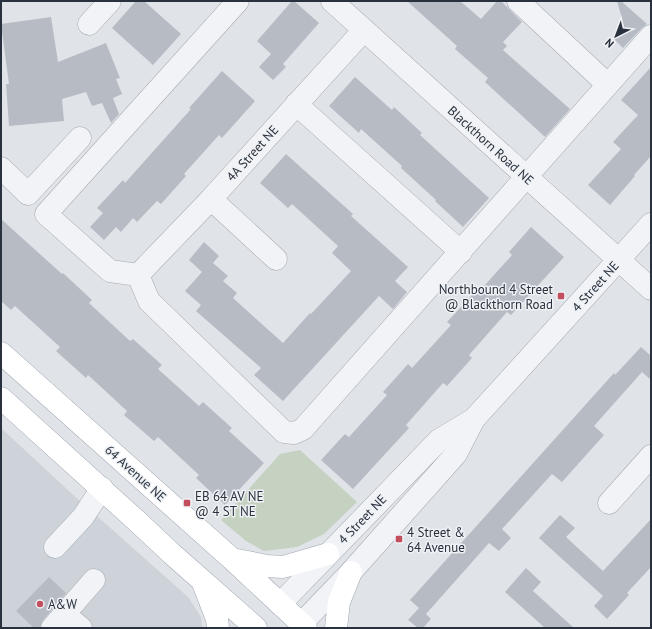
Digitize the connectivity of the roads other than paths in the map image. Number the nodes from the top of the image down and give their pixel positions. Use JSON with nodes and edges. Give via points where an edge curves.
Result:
{"nodes":[{"id":1,"x":110,"y":1,"type":"edge"},
{"id":2,"x":238,"y":1,"type":"edge"},
{"id":3,"x":332,"y":1,"type":"edge"},
{"id":4,"x":518,"y":1,"type":"edge"},
{"id":5,"x":89,"y":24,"type":"dead end"},
{"id":6,"x":364,"y":30,"type":"junction"},
{"id":7,"x":651,"y":36,"type":"edge"},
{"id":8,"x":608,"y":84,"type":"junction"},
{"id":9,"x":296,"y":104,"type":"junction"},
{"id":10,"x":80,"y":138,"type":"dead end"},
{"id":11,"x":1,"y":168,"type":"edge"},
{"id":12,"x":527,"y":177,"type":"junction"},
{"id":13,"x":211,"y":199,"type":"junction"},
{"id":14,"x":651,"y":224,"type":"edge"},
{"id":15,"x":460,"y":252,"type":"junction"},
{"id":16,"x":276,"y":259,"type":"dead end"},
{"id":17,"x":619,"y":260,"type":"junction"},
{"id":18,"x":138,"y":275,"type":"junction"},
{"id":19,"x":651,"y":289,"type":"edge"},
{"id":20,"x":1,"y":353,"type":"edge"},
{"id":21,"x":1,"y":398,"type":"edge"},
{"id":22,"x":474,"y":419,"type":"junction"},
{"id":23,"x":651,"y":456,"type":"edge"},
{"id":24,"x":102,"y":488,"type":"junction"},
{"id":25,"x":609,"y":503,"type":"dead end"},
{"id":26,"x":56,"y":547,"type":"dead end"},
{"id":27,"x":328,"y":554,"type":"junction"},
{"id":28,"x":232,"y":559,"type":"junction"},
{"id":29,"x":351,"y":572,"type":"junction"},
{"id":30,"x":94,"y":580,"type":"dead end"},
{"id":31,"x":202,"y":580,"type":"junction"},
{"id":32,"x":280,"y":604,"type":"junction"},
{"id":33,"x":58,"y":621,"type":"edge"},
{"id":34,"x":301,"y":627,"type":"edge"},
{"id":35,"x":81,"y":628,"type":"edge"},
{"id":36,"x":218,"y":628,"type":"edge"},
{"id":37,"x":257,"y":628,"type":"edge"},
{"id":38,"x":336,"y":628,"type":"edge"}],
"edges":[{"from":1,"to":5,"type":"street"},
{"from":2,"to":18,"type":"street","via":[[46,214],[110,271]]},
{"from":3,"to":6,"type":"street","name":"Blackthorn Road NE"},
{"from":4,"to":8,"type":"street"},
{"from":6,"to":9,"type":"street","name":"4A Street NE"},
{"from":6,"to":12,"type":"street","name":"Blackthorn Road NE"},
{"from":7,"to":8,"type":"street"},
{"from":8,"to":12,"type":"street"},
{"from":9,"to":13,"type":"street","name":"4A Street NE"},
{"from":9,"to":15,"type":"street"},
{"from":10,"to":11,"type":"street","via":[[28,194]]},
{"from":12,"to":15,"type":"street"},
{"from":12,"to":17,"type":"street","name":"Blackthorn Road NE"},
{"from":13,"to":16,"type":"street"},
{"from":13,"to":18,"type":"street","name":"4A Street NE"},
{"from":14,"to":17,"type":"street","name":"4 Street NE"},
{"from":15,"to":18,"type":"street","via":[[303,428],[294,433],[284,432],[149,301]]},
{"from":17,"to":19,"type":"street","name":"Blackthorn Road NE"},
{"from":17,"to":22,"type":"street","name":"4 Street NE"},
{"from":20,"to":28,"type":"main road","name":"64 Avenue NE"},
{"from":21,"to":24,"type":"main road"},
{"from":22,"to":27,"type":"street","name":"4 Street NE","via":[[439,440]]},
{"from":22,"to":29,"type":"street","name":"4 Street NE","via":[[456,454]]},
{"from":23,"to":25,"type":"street"},
{"from":24,"to":26,"type":"street","via":[[83,516]]},
{"from":24,"to":31,"type":"main road"},
{"from":27,"to":28,"type":"main road","via":[[283,567]]},
{"from":27,"to":32,"type":"street","name":"4 Street NE"},
{"from":28,"to":32,"type":"main road","name":"64 Avenue NE"},
{"from":29,"to":34,"type":"street","name":"4 Street NE"},
{"from":29,"to":38,"type":"main road","via":[[339,602]]},
{"from":30,"to":33,"type":"street"},
{"from":31,"to":36,"type":"main road"},
{"from":31,"to":37,"type":"main road"},
{"from":32,"to":34,"type":"main road","name":"64 Avenue NE"},
{"from":32,"to":37,"type":"main road","name":"4 Street NE"},
{"from":33,"to":35,"type":"street"}]}
